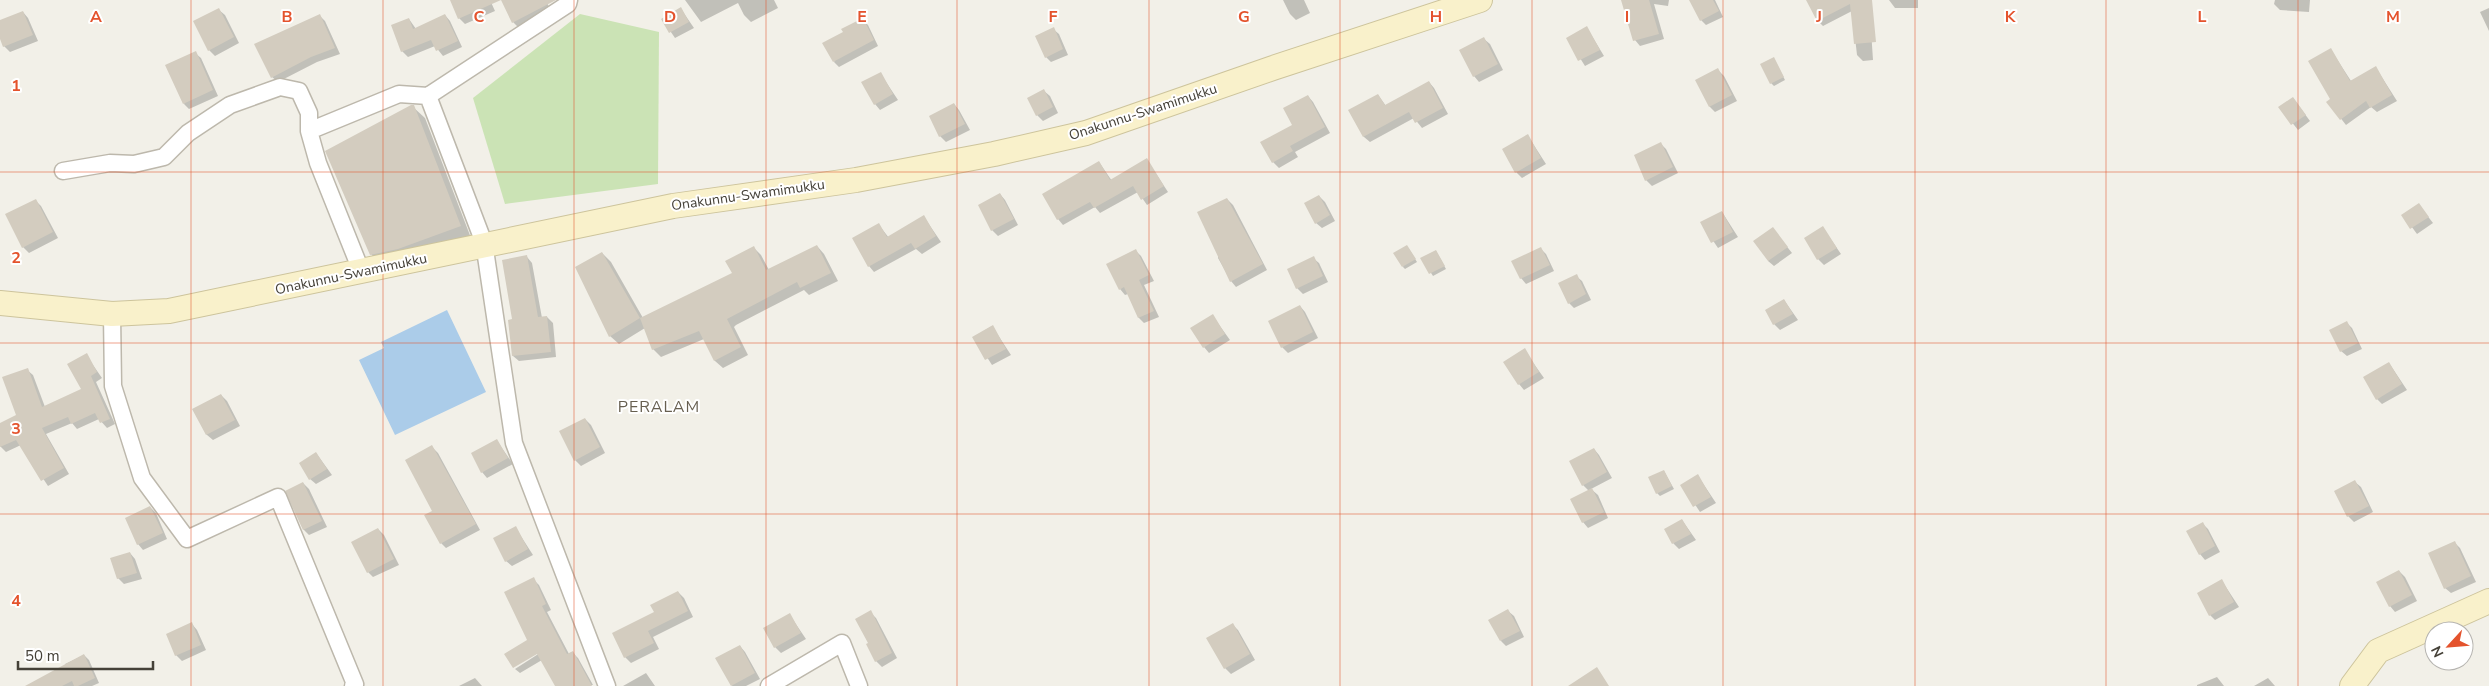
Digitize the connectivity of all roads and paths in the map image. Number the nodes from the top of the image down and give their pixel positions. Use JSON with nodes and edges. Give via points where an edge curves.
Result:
{"nodes":[{"id":1,"x":569,"y":0,"type":"edge"},
{"id":2,"x":1480,"y":0,"type":"edge"},
{"id":3,"x":428,"y":96,"type":"junction"},
{"id":4,"x":309,"y":132,"type":"junction"},
{"id":5,"x":62,"y":172,"type":"dead end"},
{"id":6,"x":484,"y":244,"type":"junction"},
{"id":7,"x":362,"y":273,"type":"junction"},
{"id":8,"x":0,"y":303,"type":"edge"},
{"id":9,"x":112,"y":314,"type":"junction"},
{"id":10,"x":2489,"y":601,"type":"edge"},
{"id":11,"x":353,"y":686,"type":"edge"},
{"id":12,"x":607,"y":686,"type":"edge"},
{"id":13,"x":769,"y":686,"type":"edge"},
{"id":14,"x":859,"y":686,"type":"edge"},
{"id":15,"x":2352,"y":686,"type":"edge"}],
"edges":[{"from":1,"to":3,"type":"street","via":[[568,4]]},
{"from":2,"to":6,"type":"street","name":"Onakunnu-Swamimukku","via":[[1086,134],[865,178],[673,206]]},
{"from":3,"to":4,"type":"street","via":[[399,94]]},
{"from":3,"to":6,"type":"street"},
{"from":4,"to":5,"type":"street","via":[[309,113],[299,91],[280,88],[230,106],[188,133],[164,157],[134,164],[110,163]]},
{"from":4,"to":7,"type":"street","via":[[332,201]]},
{"from":6,"to":7,"type":"street","name":"Onakunnu-Swamimukku"},
{"from":6,"to":12,"type":"street","via":[[514,443]]},
{"from":7,"to":9,"type":"street","name":"Onakunnu-Swamimukku","via":[[169,311]]},
{"from":8,"to":9,"type":"street","name":"Onakunnu-Swamimukku"},
{"from":9,"to":11,"type":"street","via":[[113,386],[142,478],[187,539],[278,497]]},
{"from":10,"to":15,"type":"street","via":[[2378,651]]},
{"from":13,"to":14,"type":"street","via":[[842,643]]}]}
